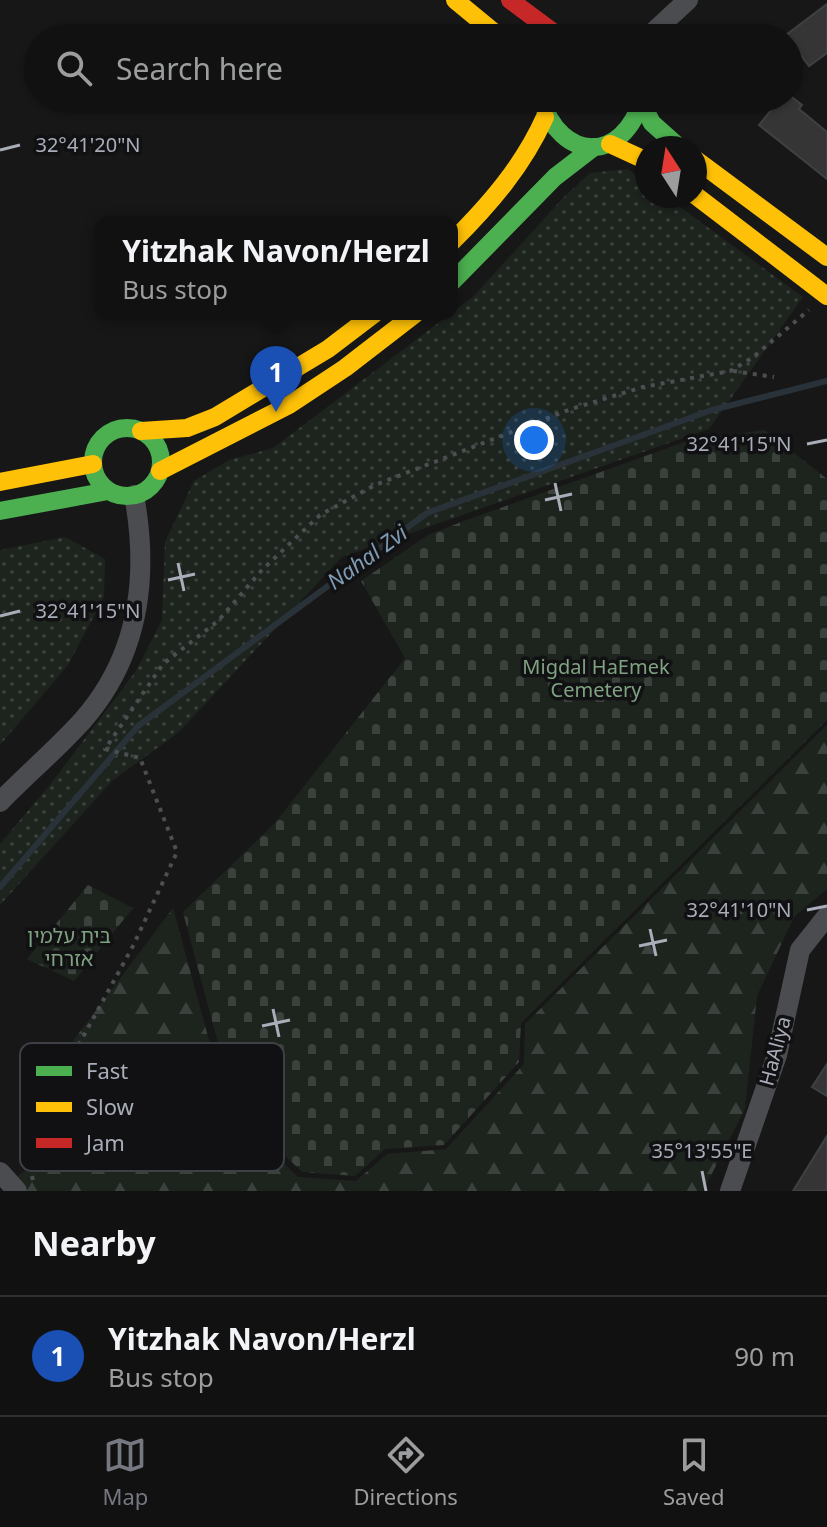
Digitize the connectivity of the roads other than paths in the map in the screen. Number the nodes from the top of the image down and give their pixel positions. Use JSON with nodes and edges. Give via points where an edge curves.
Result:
{"nodes":[{"id":1,"x":455,"y":0,"type":"edge"},
{"id":2,"x":510,"y":0,"type":"edge"},
{"id":3,"x":688,"y":0,"type":"edge"},
{"id":4,"x":484,"y":24,"type":"edge"},
{"id":5,"x":542,"y":24,"type":"edge"},
{"id":6,"x":662,"y":24,"type":"edge"},
{"id":7,"x":544,"y":112,"type":"edge"},
{"id":8,"x":638,"y":112,"type":"edge"},
{"id":9,"x":647,"y":112,"type":"edge"},
{"id":10,"x":545,"y":117,"type":"junction"},
{"id":11,"x":667,"y":136,"type":"edge"},
{"id":12,"x":602,"y":146,"type":"junction"},
{"id":13,"x":635,"y":157,"type":"edge"},
{"id":14,"x":707,"y":168,"type":"edge"},
{"id":15,"x":707,"y":204,"type":"edge"},
{"id":16,"x":458,"y":235,"type":"edge"},
{"id":17,"x":827,"y":257,"type":"edge"},
{"id":18,"x":458,"y":276,"type":"edge"},
{"id":19,"x":827,"y":296,"type":"edge"},
{"id":20,"x":366,"y":320,"type":"edge"},
{"id":21,"x":408,"y":320,"type":"edge"},
{"id":22,"x":141,"y":431,"type":"junction"},
{"id":23,"x":93,"y":464,"type":"junction"},
{"id":24,"x":160,"y":471,"type":"junction"},
{"id":25,"x":0,"y":482,"type":"edge"},
{"id":26,"x":108,"y":491,"type":"junction"},
{"id":27,"x":134,"y":495,"type":"junction"},
{"id":28,"x":0,"y":511,"type":"edge"},
{"id":29,"x":0,"y":802,"type":"edge"},
{"id":30,"x":827,"y":916,"type":"edge"},
{"id":31,"x":0,"y":1172,"type":"edge"},
{"id":32,"x":27,"y":1190,"type":"edge"},
{"id":33,"x":730,"y":1191,"type":"edge"}],
"edges":[{"from":1,"to":4,"type":"street"},
{"from":2,"to":5,"type":"street"},
{"from":3,"to":6,"type":"street"},
{"from":7,"to":10,"type":"street"},
{"from":8,"to":12,"type":"street","via":[[621,138]]},
{"from":9,"to":11,"type":"street"},
{"from":10,"to":12,"type":"street","via":[[564,139],[578,146]]},
{"from":10,"to":16,"type":"street","via":[[524,162]]},
{"from":12,"to":13,"type":"street"},
{"from":12,"to":18,"type":"street","via":[[555,177]]},
{"from":14,"to":17,"type":"street"},
{"from":15,"to":19,"type":"street"},
{"from":20,"to":22,"type":"street","via":[[215,417],[187,428]]},
{"from":21,"to":24,"type":"street","via":[[357,361],[274,414]]},
{"from":22,"to":23,"type":"street","via":[[125,428],[110,433],[98,443]]},
{"from":22,"to":24,"type":"street","via":[[157,445]]},
{"from":23,"to":25,"type":"street"},
{"from":23,"to":26,"type":"street"},
{"from":24,"to":27,"type":"street","via":[[149,488]]},
{"from":26,"to":27,"type":"street"},
{"from":26,"to":28,"type":"street"},
{"from":27,"to":29,"type":"street","via":[[140,585],[123,659],[84,718]]},
{"from":30,"to":33,"type":"street","name":"HaAliya","via":[[800,950],[777,1055]]},
{"from":31,"to":32,"type":"street"}]}
